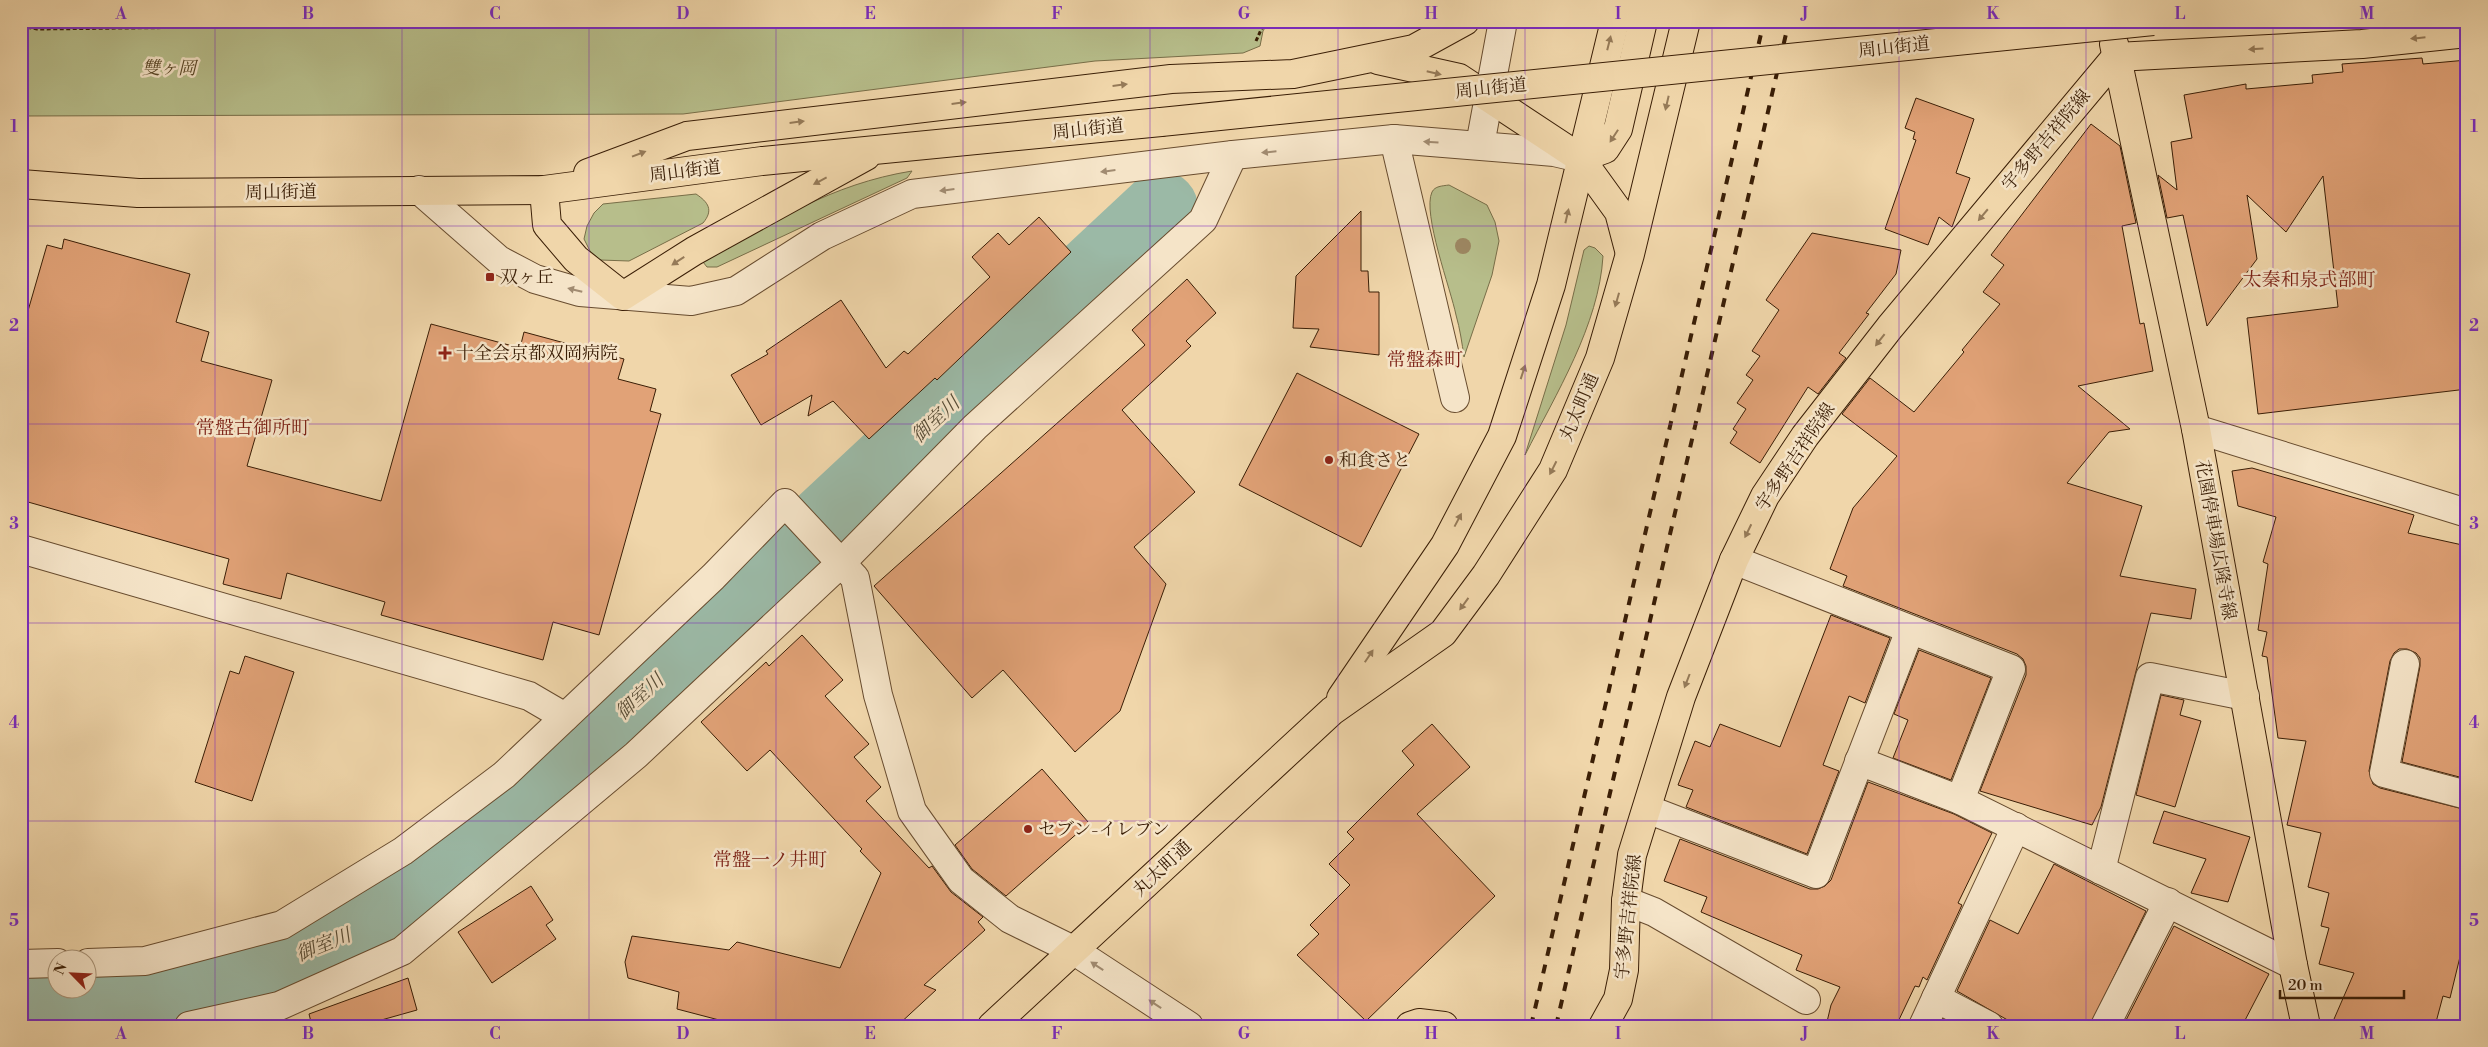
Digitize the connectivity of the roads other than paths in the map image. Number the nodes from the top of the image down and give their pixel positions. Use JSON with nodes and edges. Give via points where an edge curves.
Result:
{"nodes":[{"id":1,"x":1465,"y":21,"type":"edge"},
{"id":2,"x":1503,"y":21,"type":"edge"},
{"id":3,"x":1615,"y":21,"type":"edge"},
{"id":4,"x":1643,"y":21,"type":"edge"},
{"id":5,"x":1686,"y":21,"type":"edge"},
{"id":6,"x":2112,"y":21,"type":"edge"},
{"id":7,"x":2153,"y":21,"type":"edge"},
{"id":8,"x":2467,"y":33,"type":"edge"},
{"id":9,"x":2116,"y":57,"type":"junction"},
{"id":10,"x":1369,"y":58,"type":"junction"},
{"id":11,"x":1489,"y":98,"type":"junction"},
{"id":12,"x":1394,"y":139,"type":"junction"},
{"id":13,"x":1480,"y":145,"type":"junction"},
{"id":14,"x":878,"y":150,"type":"junction"},
{"id":15,"x":1232,"y":155,"type":"junction"},
{"id":16,"x":1580,"y":158,"type":"junction"},
{"id":17,"x":21,"y":184,"type":"edge"},
{"id":18,"x":419,"y":190,"type":"junction"},
{"id":19,"x":544,"y":190,"type":"junction"},
{"id":20,"x":1630,"y":254,"type":"junction"},
{"id":21,"x":623,"y":296,"type":"junction"},
{"id":22,"x":1455,"y":398,"type":"dead end"},
{"id":23,"x":2196,"y":429,"type":"junction"},
{"id":24,"x":2467,"y":512,"type":"edge"},
{"id":25,"x":21,"y":549,"type":"edge"},
{"id":26,"x":836,"y":557,"type":"junction"},
{"id":27,"x":1734,"y":560,"type":"junction"},
{"id":28,"x":1910,"y":630,"type":"junction"},
{"id":29,"x":2405,"y":664,"type":"dead end"},
{"id":30,"x":2245,"y":696,"type":"junction"},
{"id":31,"x":1332,"y":711,"type":"junction"},
{"id":32,"x":564,"y":717,"type":"junction"},
{"id":33,"x":1859,"y":761,"type":"junction"},
{"id":34,"x":2467,"y":795,"type":"edge"},
{"id":35,"x":1960,"y":800,"type":"junction"},
{"id":36,"x":1647,"y":809,"type":"junction"},
{"id":37,"x":2016,"y":827,"type":"junction"},
{"id":38,"x":2101,"y":870,"type":"junction"},
{"id":39,"x":1626,"y":901,"type":"junction"},
{"id":40,"x":2168,"y":902,"type":"junction"},
{"id":41,"x":1073,"y":950,"type":"junction"},
{"id":42,"x":98,"y":962,"type":"edge"},
{"id":43,"x":48,"y":963,"type":"edge"},
{"id":44,"x":21,"y":964,"type":"edge"},
{"id":45,"x":2293,"y":965,"type":"junction"},
{"id":46,"x":1936,"y":998,"type":"junction"},
{"id":47,"x":1806,"y":1000,"type":"dead end"},
{"id":48,"x":189,"y":1026,"type":"edge"},
{"id":49,"x":992,"y":1026,"type":"edge"},
{"id":50,"x":1189,"y":1026,"type":"edge"},
{"id":51,"x":1410,"y":1026,"type":"edge"},
{"id":52,"x":1444,"y":1026,"type":"edge"},
{"id":53,"x":1603,"y":1026,"type":"edge"},
{"id":54,"x":1923,"y":1026,"type":"edge"},
{"id":55,"x":1988,"y":1026,"type":"edge"},
{"id":56,"x":2105,"y":1026,"type":"edge"},
{"id":57,"x":2306,"y":1026,"type":"edge"}],
"edges":[{"from":1,"to":10,"type":"main road","via":[[1414,49]]},
{"from":2,"to":11,"type":"street"},
{"from":16,"to":3,"type":"main road","name":"丸太町通","one_way":true},
{"from":4,"to":16,"type":"main road","one_way":true,"via":[[1618,129],[1605,149]]},
{"from":5,"to":20,"type":"main road","name":"丸太町通","one_way":true},
{"from":6,"to":9,"type":"main road"},
{"from":7,"to":14,"type":"main road","name":"周山街道","bridge":true},
{"from":8,"to":9,"type":"main road","one_way":true,"via":[[2362,44]]},
{"from":9,"to":23,"type":"main road","name":"花園停車場広隆寺線"},
{"from":9,"to":27,"type":"main road","name":"宇多野吉祥院線","one_way":true,"via":[[1890,327],[1805,436],[1765,496]]},
{"from":10,"to":11,"type":"main road","one_way":true,"via":[[1459,78]]},
{"from":19,"to":10,"type":"main road","one_way":true,"via":[[687,136],[1171,79],[1293,74]]},
{"from":11,"to":13,"type":"street"},
{"from":11,"to":16,"type":"main road"},
{"from":13,"to":12,"type":"street","one_way":true},
{"from":12,"to":15,"type":"street","one_way":true},
{"from":12,"to":22,"type":"street"},
{"from":13,"to":16,"type":"street","via":[[1554,152]]},
{"from":14,"to":19,"type":"main road","name":"周山街道","via":[[762,161]]},
{"from":14,"to":21,"type":"main road","one_way":true,"via":[[694,251]]},
{"from":15,"to":21,"type":"street","one_way":true,"via":[[912,194],[822,236],[736,291],[691,301]]},
{"from":15,"to":26,"type":"street","via":[[1203,220]]},
{"from":16,"to":20,"type":"main road","via":[[1619,212]]},
{"from":31,"to":16,"type":"main road","name":"丸太町通","one_way":true,"via":[[1445,545],[1502,436],[1551,285]]},
{"from":17,"to":18,"type":"main road","name":"周山街道","via":[[138,193]]},
{"from":18,"to":19,"type":"main road","name":"周山街道"},
{"from":21,"to":18,"type":"street","one_way":true,"via":[[580,292],[534,279],[499,260]]},
{"from":19,"to":21,"type":"main road","via":[[546,225],[576,259]]},
{"from":20,"to":31,"type":"main road","name":"丸太町通","one_way":true,"via":[[1600,358],[1553,470],[1486,575],[1443,633]]},
{"from":23,"to":24,"type":"street"},
{"from":23,"to":30,"type":"main road","name":"花園停車場広隆寺線"},
{"from":25,"to":32,"type":"street","via":[[529,696]]},
{"from":26,"to":32,"type":"street","via":[[785,503],[713,577]]},
{"from":26,"to":41,"type":"street","via":[[855,578],[878,695],[912,812],[961,880],[1010,919]]},
{"from":26,"to":48,"type":"street","via":[[636,755],[402,951],[279,1006]]},
{"from":27,"to":28,"type":"street"},
{"from":27,"to":36,"type":"main road","name":"宇多野吉祥院線","one_way":true,"via":[[1681,696]]},
{"from":28,"to":33,"type":"street"},
{"from":28,"to":35,"type":"street","via":[[2011,669]]},
{"from":29,"to":34,"type":"street","via":[[2384,773]]},
{"from":30,"to":38,"type":"street","via":[[2150,677]]},
{"from":30,"to":45,"type":"main road","name":"花園停車場広隆寺線"},
{"from":31,"to":41,"type":"main road","name":"丸太町通"},
{"from":32,"to":42,"type":"street","via":[[504,775],[403,851],[282,925],[145,962]]},
{"from":33,"to":35,"type":"street"},
{"from":33,"to":36,"type":"street","via":[[1816,874]]},
{"from":35,"to":37,"type":"street"},
{"from":36,"to":39,"type":"main road","name":"宇多野吉祥院線","via":[[1632,855]]},
{"from":37,"to":38,"type":"street"},
{"from":37,"to":46,"type":"street"},
{"from":38,"to":40,"type":"street"},
{"from":39,"to":47,"type":"street","via":[[1654,912]]},
{"from":39,"to":53,"type":"main road","name":"宇多野吉祥院線","via":[[1624,970],[1618,999]]},
{"from":40,"to":45,"type":"street"},
{"from":40,"to":56,"type":"street"},
{"from":41,"to":49,"type":"main road","name":"丸太町通"},
{"from":50,"to":41,"type":"street","one_way":true},
{"from":43,"to":44,"type":"street"},
{"from":45,"to":57,"type":"main road","name":"花園停車場広隆寺線"},
{"from":46,"to":54,"type":"street"},
{"from":46,"to":55,"type":"street"},
{"from":51,"to":52,"type":"main road","via":[[1419,1023]]}]}
